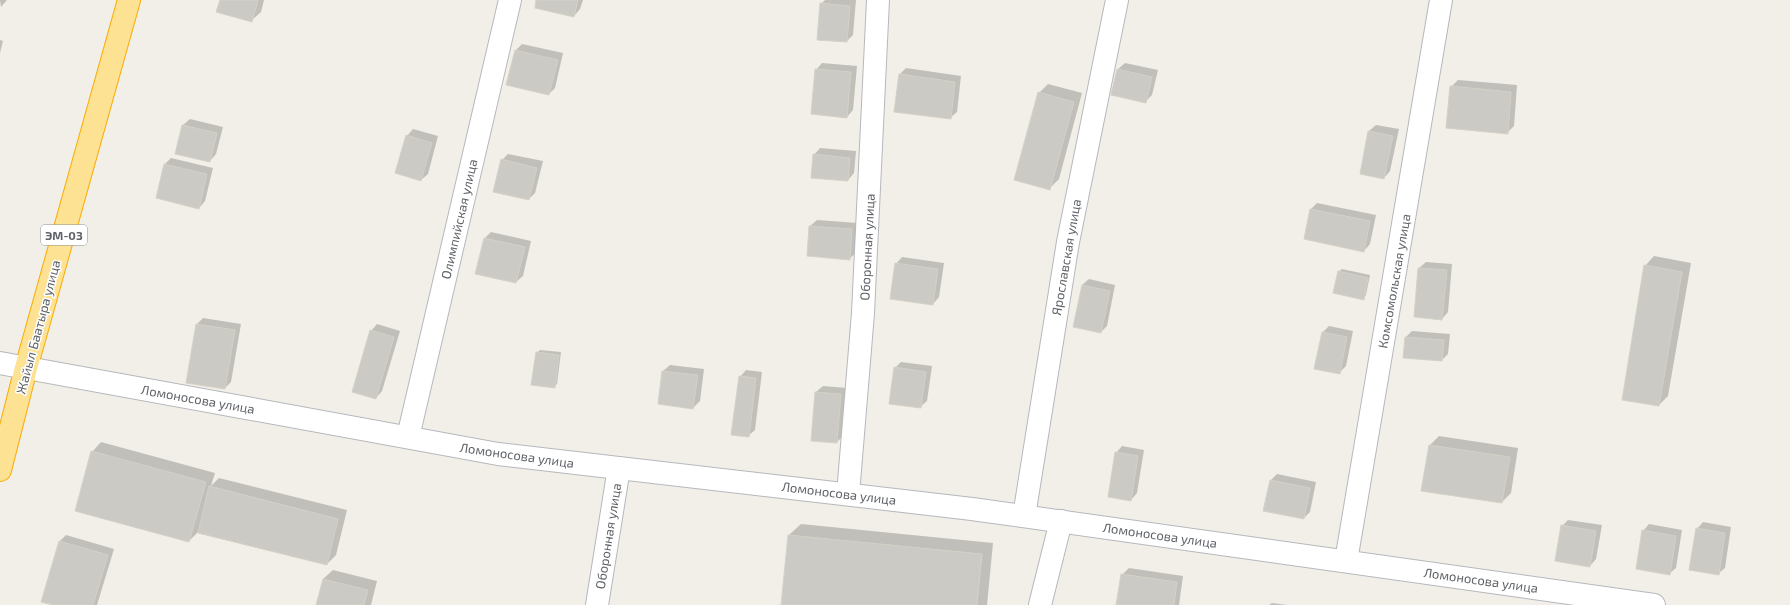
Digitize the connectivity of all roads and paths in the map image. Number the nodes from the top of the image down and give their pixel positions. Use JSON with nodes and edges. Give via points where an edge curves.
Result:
{"nodes":[{"id":1,"x":129,"y":0,"type":"edge"},
{"id":2,"x":510,"y":0,"type":"edge"},
{"id":3,"x":878,"y":0,"type":"edge"},
{"id":4,"x":1117,"y":0,"type":"edge"},
{"id":5,"x":1441,"y":0,"type":"edge"},
{"id":6,"x":0,"y":363,"type":"edge"},
{"id":7,"x":26,"y":368,"type":"junction"},
{"id":8,"x":408,"y":438,"type":"junction"},
{"id":9,"x":619,"y":468,"type":"junction"},
{"id":10,"x":0,"y":470,"type":"edge"},
{"id":11,"x":848,"y":494,"type":"junction"},
{"id":12,"x":1024,"y":516,"type":"junction"},
{"id":13,"x":1061,"y":521,"type":"junction"},
{"id":14,"x":1346,"y":561,"type":"junction"},
{"id":15,"x":597,"y":605,"type":"edge"},
{"id":16,"x":1040,"y":605,"type":"edge"},
{"id":17,"x":1654,"y":605,"type":"edge"}],
"edges":[{"from":1,"to":7,"type":"highway","name":"Жайыл Баатыра улица","number":"ЭМ-03"},
{"from":2,"to":8,"type":"street","name":"Олимпийская улица"},
{"from":3,"to":11,"type":"street","name":"Оборонная улица","via":[[863,313]]},
{"from":4,"to":12,"type":"street","name":"Ярославская улица","via":[[1068,242]]},
{"from":5,"to":14,"type":"street","name":"Комсомольская улица"},
{"from":6,"to":7,"type":"street","name":"Ломоносова улица"},
{"from":7,"to":8,"type":"street","name":"Ломоносова улица"},
{"from":7,"to":10,"type":"highway","name":"Жайыл Баатыра улица","number":"ЭМ-03"},
{"from":8,"to":9,"type":"street","name":"Ломоносова улица","via":[[498,454]]},
{"from":9,"to":11,"type":"street","name":"Ломоносова улица"},
{"from":9,"to":15,"type":"street","name":"Оборонная улица"},
{"from":11,"to":12,"type":"street","name":"Ломоносова улица"},
{"from":12,"to":13,"type":"street","name":"Ломоносова улица"},
{"from":13,"to":14,"type":"street","name":"Ломоносова улица"},
{"from":13,"to":16,"type":"street"},
{"from":14,"to":17,"type":"street","name":"Ломоносова улица"}]}
